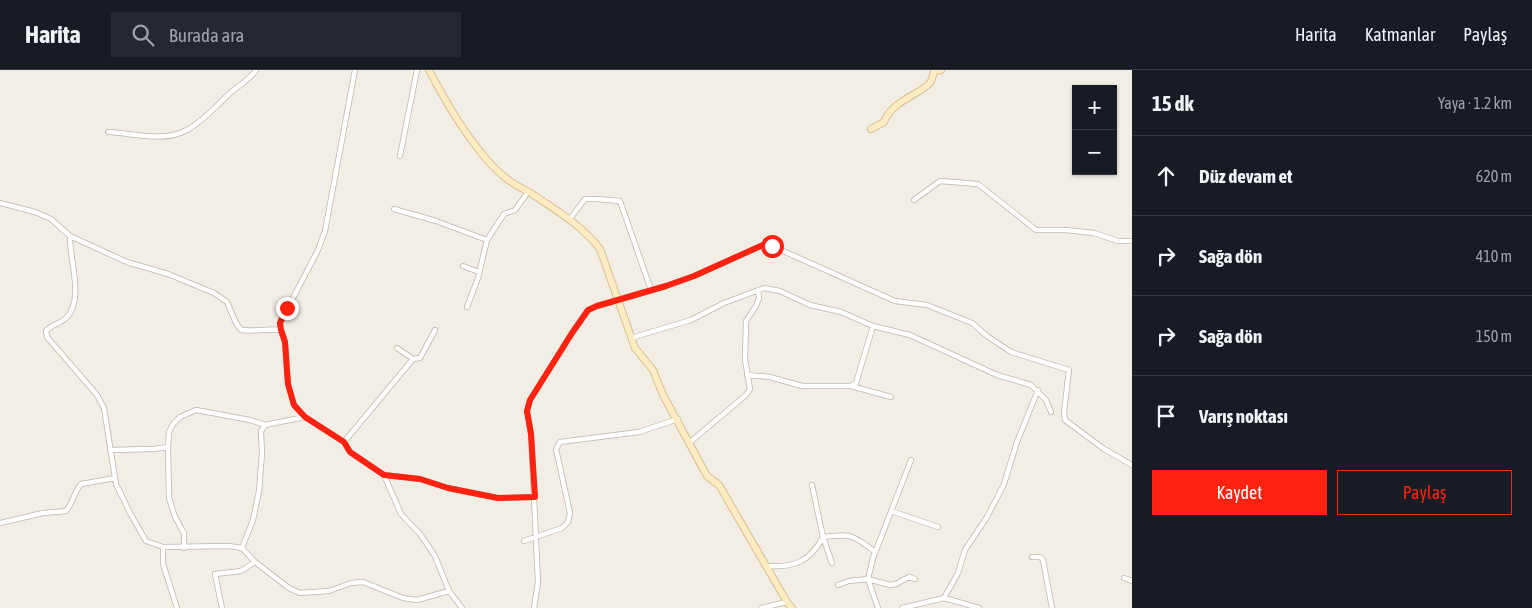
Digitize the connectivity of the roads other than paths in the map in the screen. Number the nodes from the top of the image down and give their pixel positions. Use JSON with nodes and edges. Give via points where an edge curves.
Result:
{"nodes":[{"id":1,"x":256,"y":70,"type":"edge"},
{"id":2,"x":355,"y":70,"type":"edge"},
{"id":3,"x":417,"y":70,"type":"edge"},
{"id":4,"x":429,"y":70,"type":"edge"},
{"id":5,"x":941,"y":70,"type":"edge"},
{"id":6,"x":871,"y":129,"type":"dead end"},
{"id":7,"x":108,"y":132,"type":"dead end"},
{"id":8,"x":400,"y":156,"type":"dead end"},
{"id":9,"x":528,"y":192,"type":"junction"},
{"id":10,"x":914,"y":200,"type":"dead end"},
{"id":11,"x":0,"y":203,"type":"edge"},
{"id":12,"x":394,"y":209,"type":"dead end"},
{"id":13,"x":568,"y":220,"type":"junction"},
{"id":14,"x":70,"y":236,"type":"junction"},
{"id":15,"x":487,"y":240,"type":"junction"},
{"id":16,"x":1132,"y":241,"type":"edge"},
{"id":17,"x":463,"y":266,"type":"dead end"},
{"id":18,"x":479,"y":272,"type":"junction"},
{"id":19,"x":651,"y":290,"type":"junction"},
{"id":20,"x":758,"y":290,"type":"junction"},
{"id":21,"x":618,"y":300,"type":"junction"},
{"id":22,"x":467,"y":306,"type":"dead end"},
{"id":23,"x":873,"y":326,"type":"junction"},
{"id":24,"x":281,"y":330,"type":"junction"},
{"id":25,"x":435,"y":330,"type":"dead end"},
{"id":26,"x":631,"y":338,"type":"junction"},
{"id":27,"x":397,"y":348,"type":"dead end"},
{"id":28,"x":412,"y":358,"type":"junction"},
{"id":29,"x":747,"y":375,"type":"junction"},
{"id":30,"x":852,"y":386,"type":"junction"},
{"id":31,"x":1038,"y":390,"type":"junction"},
{"id":32,"x":891,"y":397,"type":"dead end"},
{"id":33,"x":1051,"y":412,"type":"dead end"},
{"id":34,"x":305,"y":417,"type":"junction"},
{"id":35,"x":678,"y":420,"type":"junction"},
{"id":36,"x":265,"y":425,"type":"junction"},
{"id":37,"x":344,"y":442,"type":"junction"},
{"id":38,"x":690,"y":443,"type":"junction"},
{"id":39,"x":168,"y":447,"type":"junction"},
{"id":40,"x":110,"y":450,"type":"junction"},
{"id":41,"x":910,"y":460,"type":"dead end"},
{"id":42,"x":1132,"y":466,"type":"edge"},
{"id":43,"x":384,"y":475,"type":"junction"},
{"id":44,"x":115,"y":478,"type":"junction"},
{"id":45,"x":812,"y":485,"type":"dead end"},
{"id":46,"x":535,"y":497,"type":"junction"},
{"id":47,"x":891,"y":511,"type":"junction"},
{"id":48,"x":0,"y":523,"type":"edge"},
{"id":49,"x":938,"y":527,"type":"dead end"},
{"id":50,"x":824,"y":537,"type":"junction"},
{"id":51,"x":537,"y":538,"type":"junction"},
{"id":52,"x":524,"y":542,"type":"dead end"},
{"id":53,"x":163,"y":547,"type":"junction"},
{"id":54,"x":184,"y":548,"type":"junction"},
{"id":55,"x":242,"y":548,"type":"junction"},
{"id":56,"x":875,"y":552,"type":"junction"},
{"id":57,"x":1032,"y":557,"type":"dead end"},
{"id":58,"x":255,"y":562,"type":"junction"},
{"id":59,"x":832,"y":563,"type":"dead end"},
{"id":60,"x":766,"y":566,"type":"junction"},
{"id":61,"x":868,"y":578,"type":"junction"},
{"id":62,"x":915,"y":578,"type":"dead end"},
{"id":63,"x":1124,"y":578,"type":"dead end"},
{"id":64,"x":1132,"y":581,"type":"edge"},
{"id":65,"x":838,"y":585,"type":"dead end"},
{"id":66,"x":449,"y":591,"type":"junction"},
{"id":67,"x":944,"y":598,"type":"junction"},
{"id":68,"x":787,"y":602,"type":"junction"},
{"id":69,"x":177,"y":608,"type":"edge"},
{"id":70,"x":222,"y":608,"type":"edge"},
{"id":71,"x":462,"y":608,"type":"edge"},
{"id":72,"x":534,"y":608,"type":"edge"},
{"id":73,"x":761,"y":608,"type":"edge"},
{"id":74,"x":792,"y":608,"type":"edge"},
{"id":75,"x":878,"y":608,"type":"edge"},
{"id":76,"x":902,"y":608,"type":"edge"},
{"id":77,"x":979,"y":608,"type":"edge"},
{"id":78,"x":1052,"y":608,"type":"edge"}],
"edges":[{"from":1,"to":7,"type":"street","via":[[251,78],[199,122],[172,136]]},
{"from":2,"to":24,"type":"street","via":[[325,231],[280,323]]},
{"from":3,"to":8,"type":"street"},
{"from":4,"to":9,"type":"street","via":[[489,164]]},
{"from":5,"to":6,"type":"street","via":[[934,71],[931,82],[900,103],[884,122]]},
{"from":9,"to":13,"type":"street"},
{"from":9,"to":15,"type":"street","via":[[515,210],[504,214]]},
{"from":10,"to":16,"type":"street","via":[[940,181],[978,184],[1036,230],[1094,233],[1118,241]]},
{"from":11,"to":14,"type":"street","via":[[51,219]]},
{"from":12,"to":15,"type":"street","via":[[436,220]]},
{"from":13,"to":19,"type":"street","via":[[585,199],[620,201]]},
{"from":13,"to":21,"type":"street","via":[[591,237],[600,249]]},
{"from":14,"to":24,"type":"street","via":[[127,262],[214,293],[227,302],[241,330]]},
{"from":14,"to":40,"type":"street","via":[[69,250],[76,289],[73,304],[66,318],[46,331],[97,394],[104,408]]},
{"from":15,"to":18,"type":"street"},
{"from":17,"to":18,"type":"street"},
{"from":18,"to":22,"type":"street"},
{"from":19,"to":21,"type":"street"},
{"from":19,"to":42,"type":"street","via":[[694,276],[763,245],[772,246],[895,301],[927,305],[972,323],[1011,352],[1069,370],[1065,420]]},
{"from":20,"to":23,"type":"street","via":[[780,291],[810,305],[842,312]]},
{"from":20,"to":26,"type":"street","via":[[691,320]]},
{"from":20,"to":29,"type":"street","via":[[756,306],[746,321]]},
{"from":21,"to":26,"type":"street"},
{"from":21,"to":46,"type":"street","via":[[588,310],[530,400],[527,411]]},
{"from":23,"to":30,"type":"street","via":[[856,383]]},
{"from":23,"to":31,"type":"street","via":[[910,335]]},
{"from":24,"to":34,"type":"street","via":[[288,384],[294,405]]},
{"from":25,"to":28,"type":"street","via":[[420,358]]},
{"from":26,"to":35,"type":"street","via":[[653,370]]},
{"from":27,"to":28,"type":"street"},
{"from":28,"to":37,"type":"street"},
{"from":29,"to":30,"type":"street","via":[[770,376],[802,386]]},
{"from":29,"to":38,"type":"street","via":[[750,389],[746,395]]},
{"from":30,"to":32,"type":"street"},
{"from":31,"to":33,"type":"street"},
{"from":31,"to":67,"type":"street","via":[[1004,484],[965,550],[958,573]]},
{"from":34,"to":36,"type":"street"},
{"from":34,"to":37,"type":"street"},
{"from":35,"to":38,"type":"street"},
{"from":35,"to":51,"type":"street","via":[[639,432],[560,442],[556,449],[570,513],[568,522],[562,528]]},
{"from":36,"to":39,"type":"street","via":[[196,410],[173,424]]},
{"from":36,"to":55,"type":"street","via":[[261,431],[259,491],[253,520]]},
{"from":37,"to":43,"type":"street","via":[[350,452]]},
{"from":38,"to":60,"type":"street","via":[[708,476],[719,485]]},
{"from":39,"to":40,"type":"street"},
{"from":39,"to":54,"type":"street","via":[[169,498],[184,533]]},
{"from":40,"to":44,"type":"street"},
{"from":41,"to":47,"type":"street"},
{"from":43,"to":46,"type":"street","via":[[420,479],[498,498]]},
{"from":43,"to":66,"type":"street","via":[[401,514],[435,556]]},
{"from":44,"to":48,"type":"street","via":[[80,484],[72,505],[66,511]]},
{"from":44,"to":53,"type":"street","via":[[146,541]]},
{"from":45,"to":50,"type":"street"},
{"from":46,"to":51,"type":"street"},
{"from":47,"to":49,"type":"street"},
{"from":47,"to":56,"type":"street"},
{"from":50,"to":56,"type":"street","via":[[843,534],[861,540]]},
{"from":50,"to":59,"type":"street"},
{"from":50,"to":60,"type":"street","via":[[817,548],[796,564]]},
{"from":51,"to":52,"type":"street"},
{"from":51,"to":72,"type":"street","via":[[538,582]]},
{"from":53,"to":54,"type":"street"},
{"from":53,"to":69,"type":"street","via":[[163,564]]},
{"from":54,"to":55,"type":"street"},
{"from":55,"to":58,"type":"street"},
{"from":56,"to":61,"type":"street"},
{"from":57,"to":78,"type":"street","via":[[1043,560]]},
{"from":58,"to":66,"type":"street","via":[[300,593],[329,591],[363,582],[416,600]]},
{"from":58,"to":70,"type":"street","via":[[241,571],[215,574]]},
{"from":60,"to":68,"type":"street"},
{"from":61,"to":62,"type":"street","via":[[890,585],[909,577]]},
{"from":61,"to":65,"type":"street"},
{"from":61,"to":75,"type":"street"},
{"from":63,"to":64,"type":"street"},
{"from":66,"to":71,"type":"street"},
{"from":67,"to":76,"type":"street"},
{"from":67,"to":77,"type":"street"},
{"from":68,"to":73,"type":"street"},
{"from":68,"to":74,"type":"street"}]}
